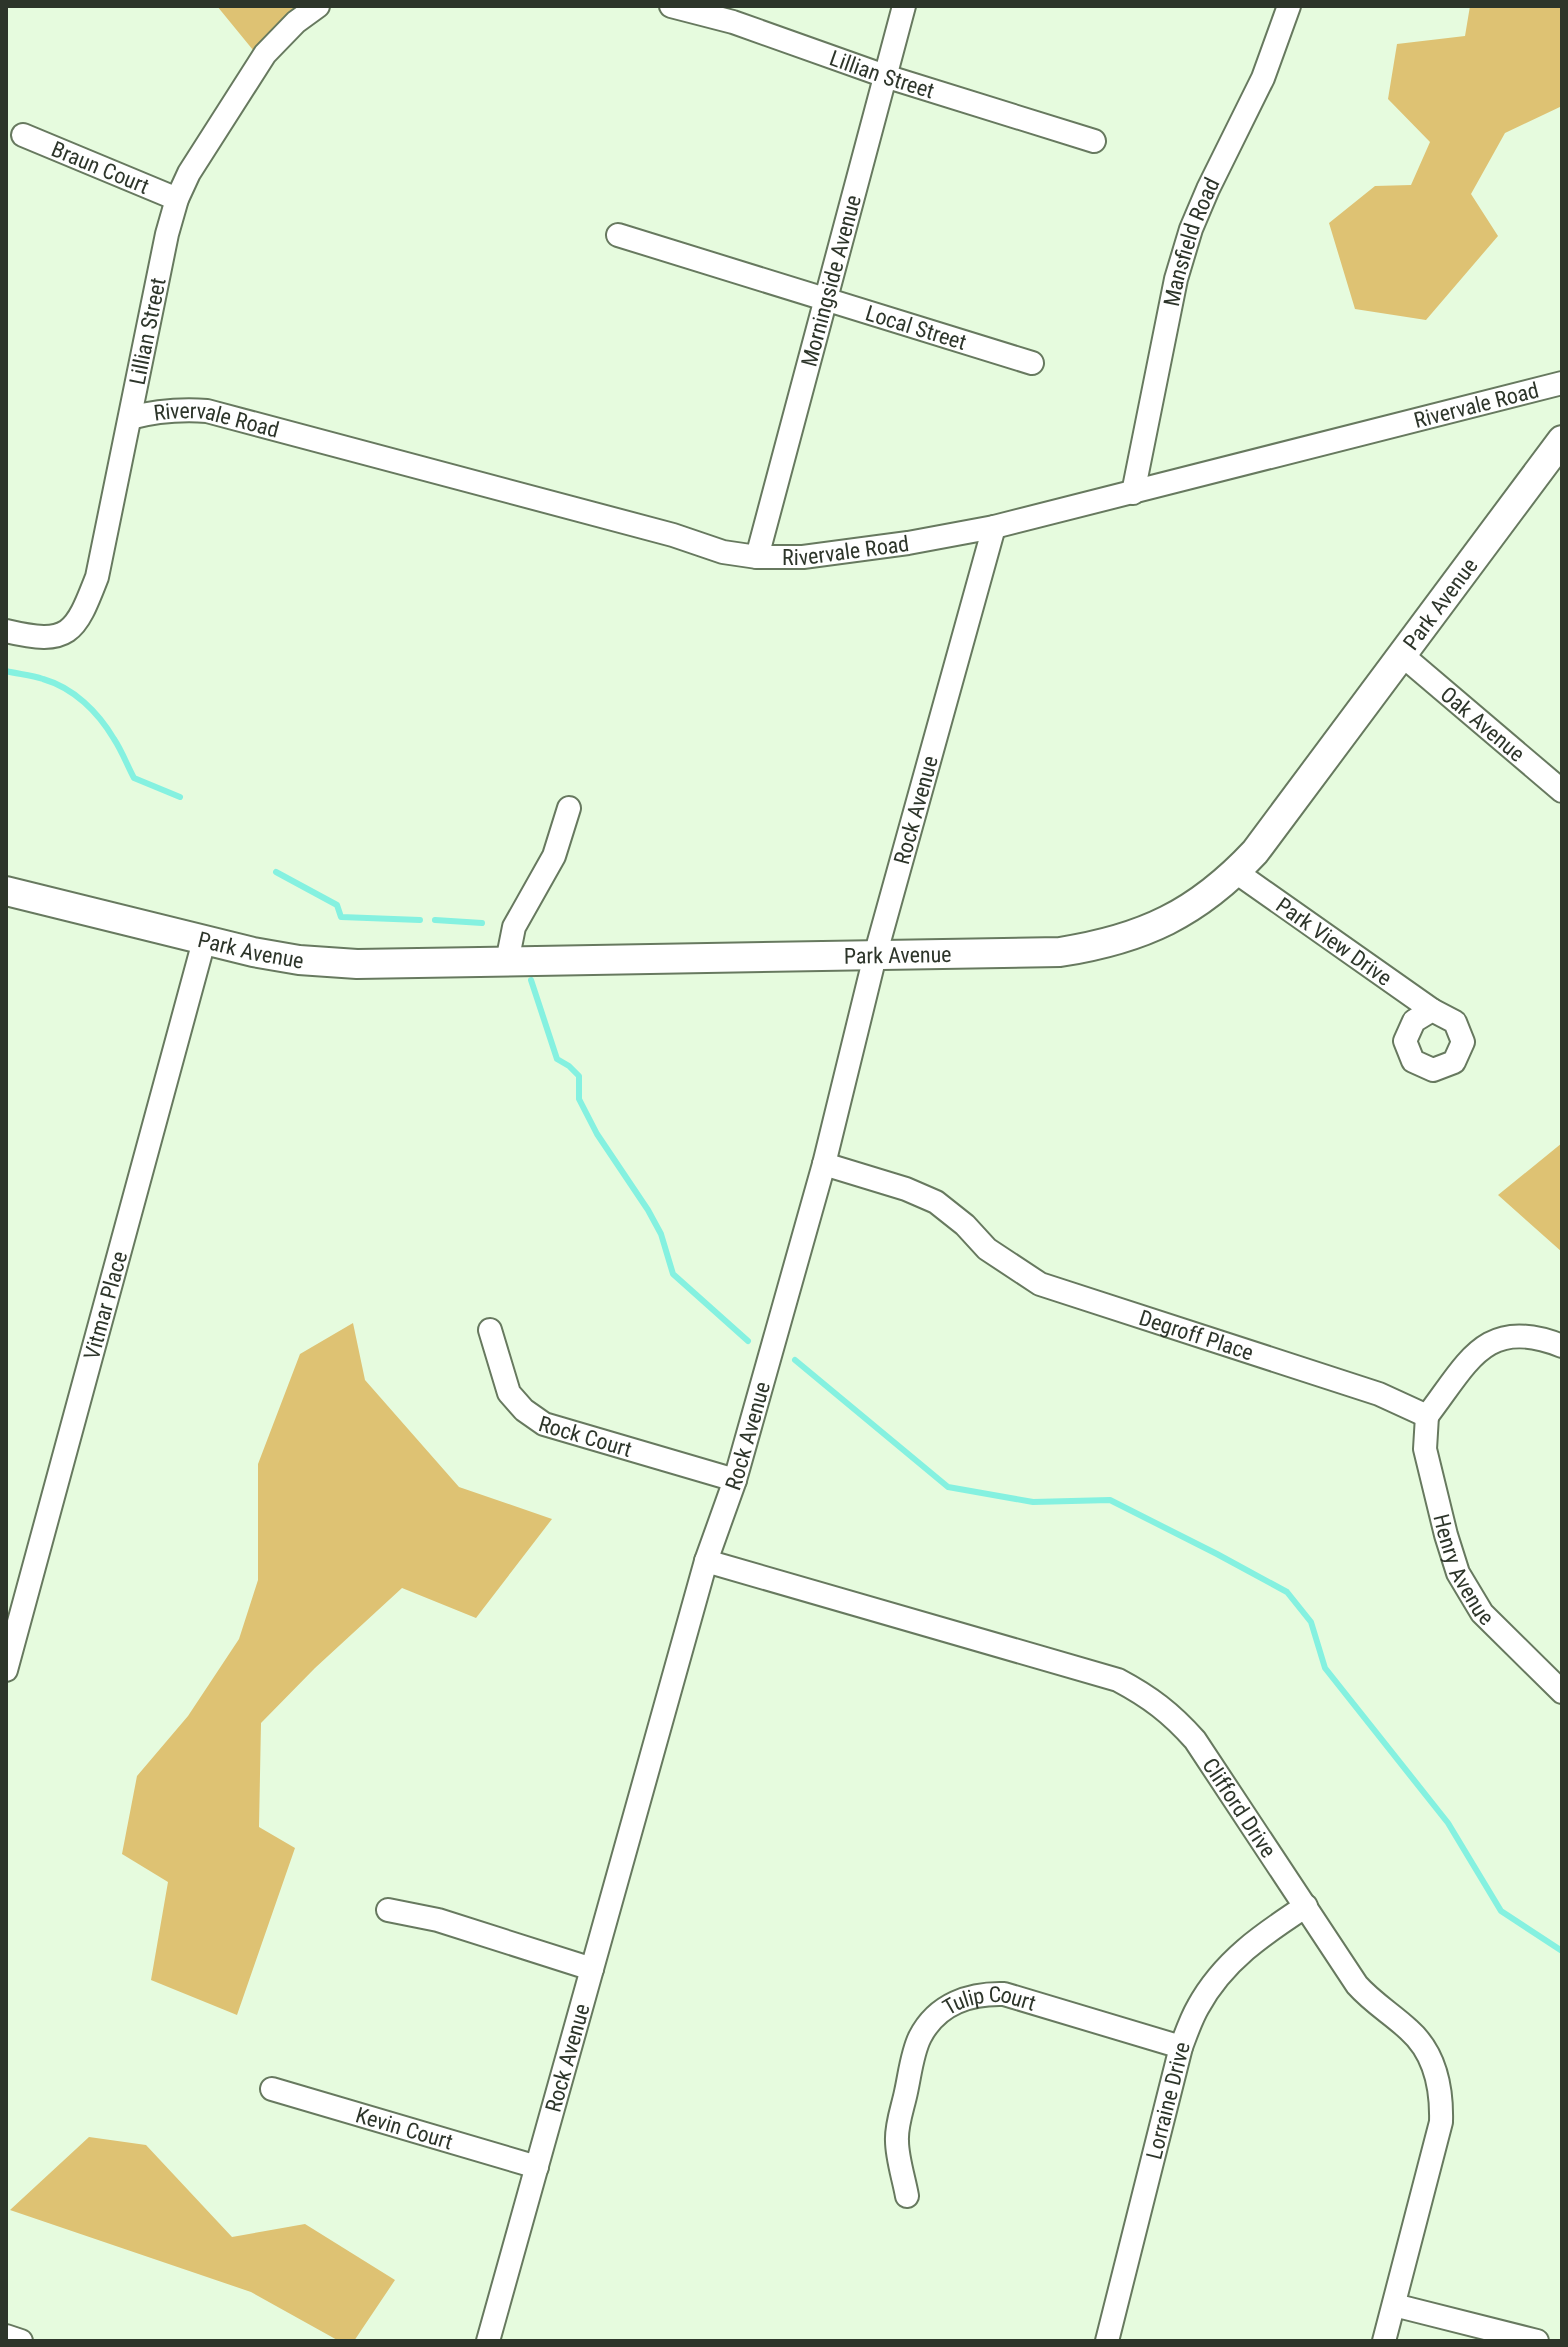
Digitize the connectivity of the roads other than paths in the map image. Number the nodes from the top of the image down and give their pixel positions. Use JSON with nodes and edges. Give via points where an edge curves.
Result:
{"nodes":[{"id":1,"x":318,"y":6,"type":"edge"},
{"id":2,"x":671,"y":6,"type":"edge"},
{"id":3,"x":904,"y":6,"type":"edge"},
{"id":4,"x":1289,"y":6,"type":"edge"},
{"id":5,"x":885,"y":76,"type":"junction"},
{"id":6,"x":23,"y":135,"type":"dead end"},
{"id":7,"x":1094,"y":141,"type":"dead end"},
{"id":8,"x":177,"y":199,"type":"junction"},
{"id":9,"x":618,"y":235,"type":"dead end"},
{"id":10,"x":826,"y":299,"type":"junction"},
{"id":11,"x":1032,"y":363,"type":"dead end"},
{"id":12,"x":1562,"y":383,"type":"edge"},
{"id":13,"x":130,"y":418,"type":"junction"},
{"id":14,"x":1562,"y":440,"type":"edge"},
{"id":15,"x":1133,"y":493,"type":"junction"},
{"id":16,"x":994,"y":527,"type":"junction"},
{"id":17,"x":757,"y":557,"type":"junction"},
{"id":18,"x":6,"y":631,"type":"edge"},
{"id":19,"x":1402,"y":655,"type":"junction"},
{"id":20,"x":1562,"y":791,"type":"edge"},
{"id":21,"x":569,"y":808,"type":"dead end"},
{"id":22,"x":1236,"y":872,"type":"junction"},
{"id":23,"x":6,"y":891,"type":"edge"},
{"id":24,"x":204,"y":941,"type":"junction"},
{"id":25,"x":875,"y":956,"type":"junction"},
{"id":26,"x":507,"y":962,"type":"junction"},
{"id":27,"x":1432,"y":1010,"type":"dead end"},
{"id":28,"x":824,"y":1164,"type":"junction"},
{"id":29,"x":490,"y":1330,"type":"dead end"},
{"id":30,"x":1562,"y":1346,"type":"edge"},
{"id":31,"x":1427,"y":1416,"type":"junction"},
{"id":32,"x":735,"y":1480,"type":"junction"},
{"id":33,"x":706,"y":1561,"type":"junction"},
{"id":34,"x":6,"y":1670,"type":"edge"},
{"id":35,"x":1562,"y":1692,"type":"edge"},
{"id":36,"x":1306,"y":1906,"type":"junction"},
{"id":37,"x":388,"y":1910,"type":"dead end"},
{"id":38,"x":592,"y":1969,"type":"junction"},
{"id":39,"x":1181,"y":2047,"type":"junction"},
{"id":40,"x":272,"y":2089,"type":"dead end"},
{"id":41,"x":537,"y":2167,"type":"junction"},
{"id":42,"x":907,"y":2196,"type":"dead end"},
{"id":43,"x":1394,"y":2305,"type":"junction"},
{"id":44,"x":6,"y":2336,"type":"edge"},
{"id":45,"x":21,"y":2341,"type":"edge"},
{"id":46,"x":488,"y":2341,"type":"edge"},
{"id":47,"x":1107,"y":2341,"type":"edge"},
{"id":48,"x":1384,"y":2341,"type":"edge"},
{"id":49,"x":1537,"y":2341,"type":"edge"}],
"edges":[{"from":1,"to":8,"type":"street","name":"Lillian Street","via":[[265,54]]},
{"from":2,"to":5,"type":"street","name":"Lillian Street","via":[[733,22]]},
{"from":3,"to":5,"type":"street","name":"Morningside Avenue"},
{"from":4,"to":15,"type":"street","name":"Mansfield Road","via":[[1263,78],[1191,229]]},
{"from":5,"to":7,"type":"street","name":"Lillian Street"},
{"from":5,"to":10,"type":"street","name":"Morningside Avenue"},
{"from":6,"to":8,"type":"street","name":"Braun Court"},
{"from":8,"to":13,"type":"street","name":"Lillian Street"},
{"from":9,"to":10,"type":"street","name":"Local Street"},
{"from":10,"to":11,"type":"street","name":"Local Street"},
{"from":10,"to":17,"type":"street","name":"Morningside Avenue"},
{"from":12,"to":15,"type":"street","name":"Rivervale Road"},
{"from":13,"to":17,"type":"street","name":"Rivervale Road","via":[[153,411],[207,411]]},
{"from":13,"to":18,"type":"street","name":"Lillian Street","via":[[97,577],[75,625],[49,638]]},
{"from":14,"to":19,"type":"street","name":"Park Avenue"},
{"from":15,"to":16,"type":"street","name":"Rivervale Road"},
{"from":16,"to":17,"type":"street","name":"Rivervale Road","via":[[803,557]]},
{"from":16,"to":25,"type":"street","name":"Rock Avenue"},
{"from":19,"to":20,"type":"street","name":"Oak Avenue"},
{"from":19,"to":22,"type":"street","name":"Park Avenue"},
{"from":21,"to":26,"type":"street","via":[[554,856],[514,927]]},
{"from":22,"to":25,"type":"street","name":"Park Avenue","via":[[1171,920],[1100,946],[1060,952]]},
{"from":22,"to":27,"type":"street","name":"Park View Drive"},
{"from":23,"to":24,"type":"street","name":"Park Avenue"},
{"from":24,"to":26,"type":"street","name":"Park Avenue","via":[[342,963]]},
{"from":24,"to":34,"type":"street","name":"Vitmar Place"},
{"from":25,"to":26,"type":"street","name":"Park Avenue"},
{"from":25,"to":28,"type":"street","name":"Rock Avenue"},
{"from":28,"to":31,"type":"street","name":"Degroff Place","via":[[936,1202],[987,1249],[1040,1284],[1379,1394]]},
{"from":28,"to":32,"type":"street","name":"Rock Avenue"},
{"from":29,"to":32,"type":"street","name":"Rock Court","via":[[509,1393],[544,1424]]},
{"from":30,"to":31,"type":"street","via":[[1532,1337],[1494,1341],[1480,1349]]},
{"from":31,"to":35,"type":"street","name":"Henry Avenue","via":[[1425,1449],[1458,1573],[1482,1613]]},
{"from":32,"to":33,"type":"street","name":"Rock Avenue"},
{"from":33,"to":36,"type":"street","name":"Clifford Drive","via":[[1118,1680],[1148,1696],[1195,1740]]},
{"from":33,"to":38,"type":"street","name":"Rock Avenue"},
{"from":36,"to":39,"type":"street","name":"Lorraine Drive","via":[[1234,1958],[1212,1983]]},
{"from":36,"to":43,"type":"street","name":"Clifford Drive","via":[[1357,1985],[1412,2033],[1437,2074],[1441,2122]]},
{"from":37,"to":38,"type":"street","via":[[438,1920]]},
{"from":38,"to":41,"type":"street","name":"Rock Avenue"},
{"from":39,"to":42,"type":"street","name":"Tulip Court","via":[[1004,1994],[963,1998],[932,2020],[914,2054],[896,2140]]},
{"from":39,"to":47,"type":"street","name":"Lorraine Drive"},
{"from":40,"to":41,"type":"street","name":"Kevin Court"},
{"from":41,"to":46,"type":"street","name":"Rock Avenue"},
{"from":43,"to":48,"type":"street","name":"Clifford Drive"},
{"from":43,"to":49,"type":"street"},
{"from":44,"to":45,"type":"street"}]}
